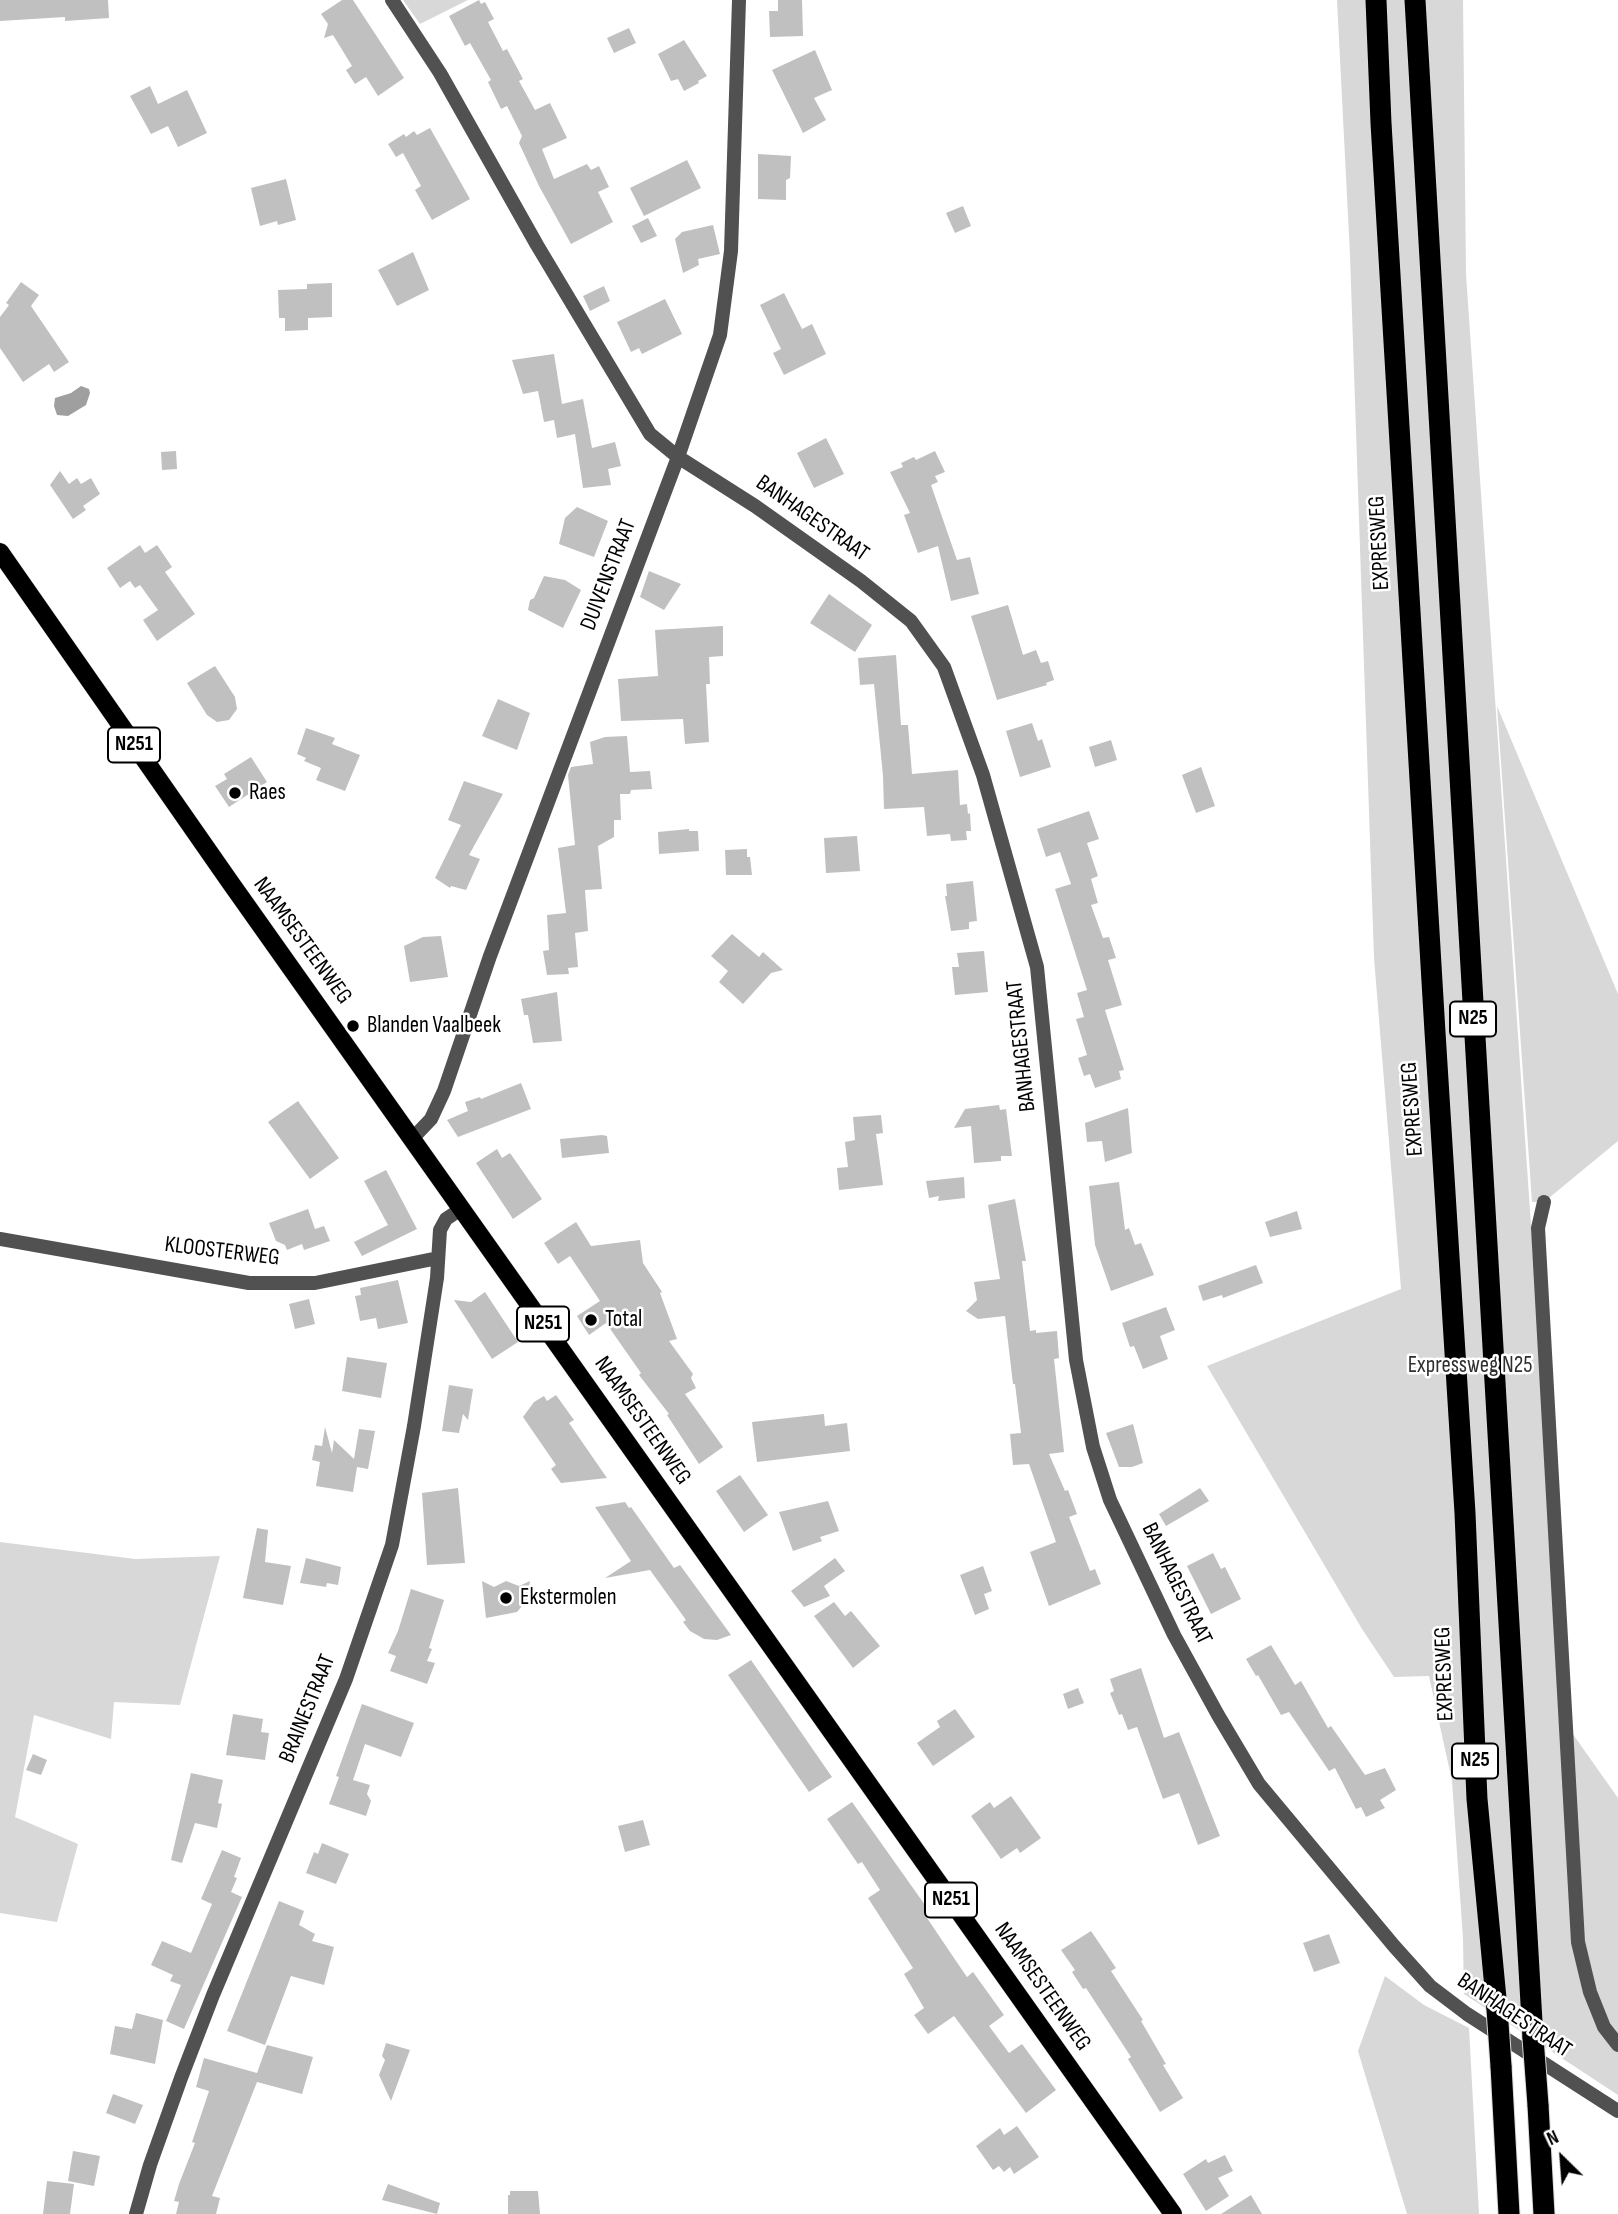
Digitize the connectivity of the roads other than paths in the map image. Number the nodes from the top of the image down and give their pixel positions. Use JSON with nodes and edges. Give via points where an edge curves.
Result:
{"nodes":[{"id":1,"x":392,"y":0,"type":"edge"},
{"id":2,"x":739,"y":0,"type":"edge"},
{"id":3,"x":1376,"y":0,"type":"edge"},
{"id":4,"x":1415,"y":0,"type":"edge"},
{"id":5,"x":678,"y":457,"type":"junction"},
{"id":6,"x":0,"y":552,"type":"edge"},
{"id":7,"x":412,"y":1139,"type":"junction"},
{"id":8,"x":1544,"y":1202,"type":"dead end"},
{"id":9,"x":461,"y":1209,"type":"junction"},
{"id":10,"x":0,"y":1239,"type":"edge"},
{"id":11,"x":438,"y":1258,"type":"junction"},
{"id":12,"x":1618,"y":2045,"type":"edge"},
{"id":13,"x":1618,"y":2111,"type":"edge"},
{"id":14,"x":136,"y":2214,"type":"edge"},
{"id":15,"x":1173,"y":2214,"type":"edge"},
{"id":16,"x":1509,"y":2214,"type":"edge"},
{"id":17,"x":1544,"y":2214,"type":"edge"}],
"edges":[{"from":1,"to":5,"type":"street","name":"BANHAGESTRAAT","via":[[440,73],[650,434]]},
{"from":2,"to":5,"type":"street","name":"DUIVENSTRAAT","via":[[731,251],[720,335]]},
{"from":3,"to":16,"type":"highway","name":"EXPRESWEG","number":"N25","bridge":true,"via":[[1465,1513],[1477,1799],[1497,2008]]},
{"from":4,"to":17,"type":"highway","number":"N25","bridge":true},
{"from":5,"to":7,"type":"street","name":"DUIVENSTRAAT","via":[[444,1091],[431,1119]]},
{"from":5,"to":13,"type":"street","name":"BANHAGESTRAAT","via":[[861,581],[911,621],[944,667],[983,775],[1037,967],[1076,1360],[1093,1447],[1110,1500],[1218,1715],[1259,1784],[1430,1986]]},
{"from":6,"to":7,"type":"main road","name":"NAAMSESTEENWEG","number":"N251"},
{"from":7,"to":9,"type":"main road","name":"NAAMSESTEENWEG","number":"N251"},
{"from":8,"to":12,"type":"street","name":"BANHAGESTRAAT","via":[[1538,1228],[1577,1942],[1590,1992],[1604,2027]]},
{"from":9,"to":11,"type":"street","name":"BRAINESTRAAT","via":[[442,1224]]},
{"from":9,"to":15,"type":"main road","name":"NAAMSESTEENWEG","number":"N251"},
{"from":10,"to":11,"type":"street","name":"KLOOSTERWEG","via":[[249,1283],[315,1283]]},
{"from":11,"to":14,"type":"street","name":"BRAINESTRAAT","via":[[392,1545],[346,1679],[181,2078]]}]}
